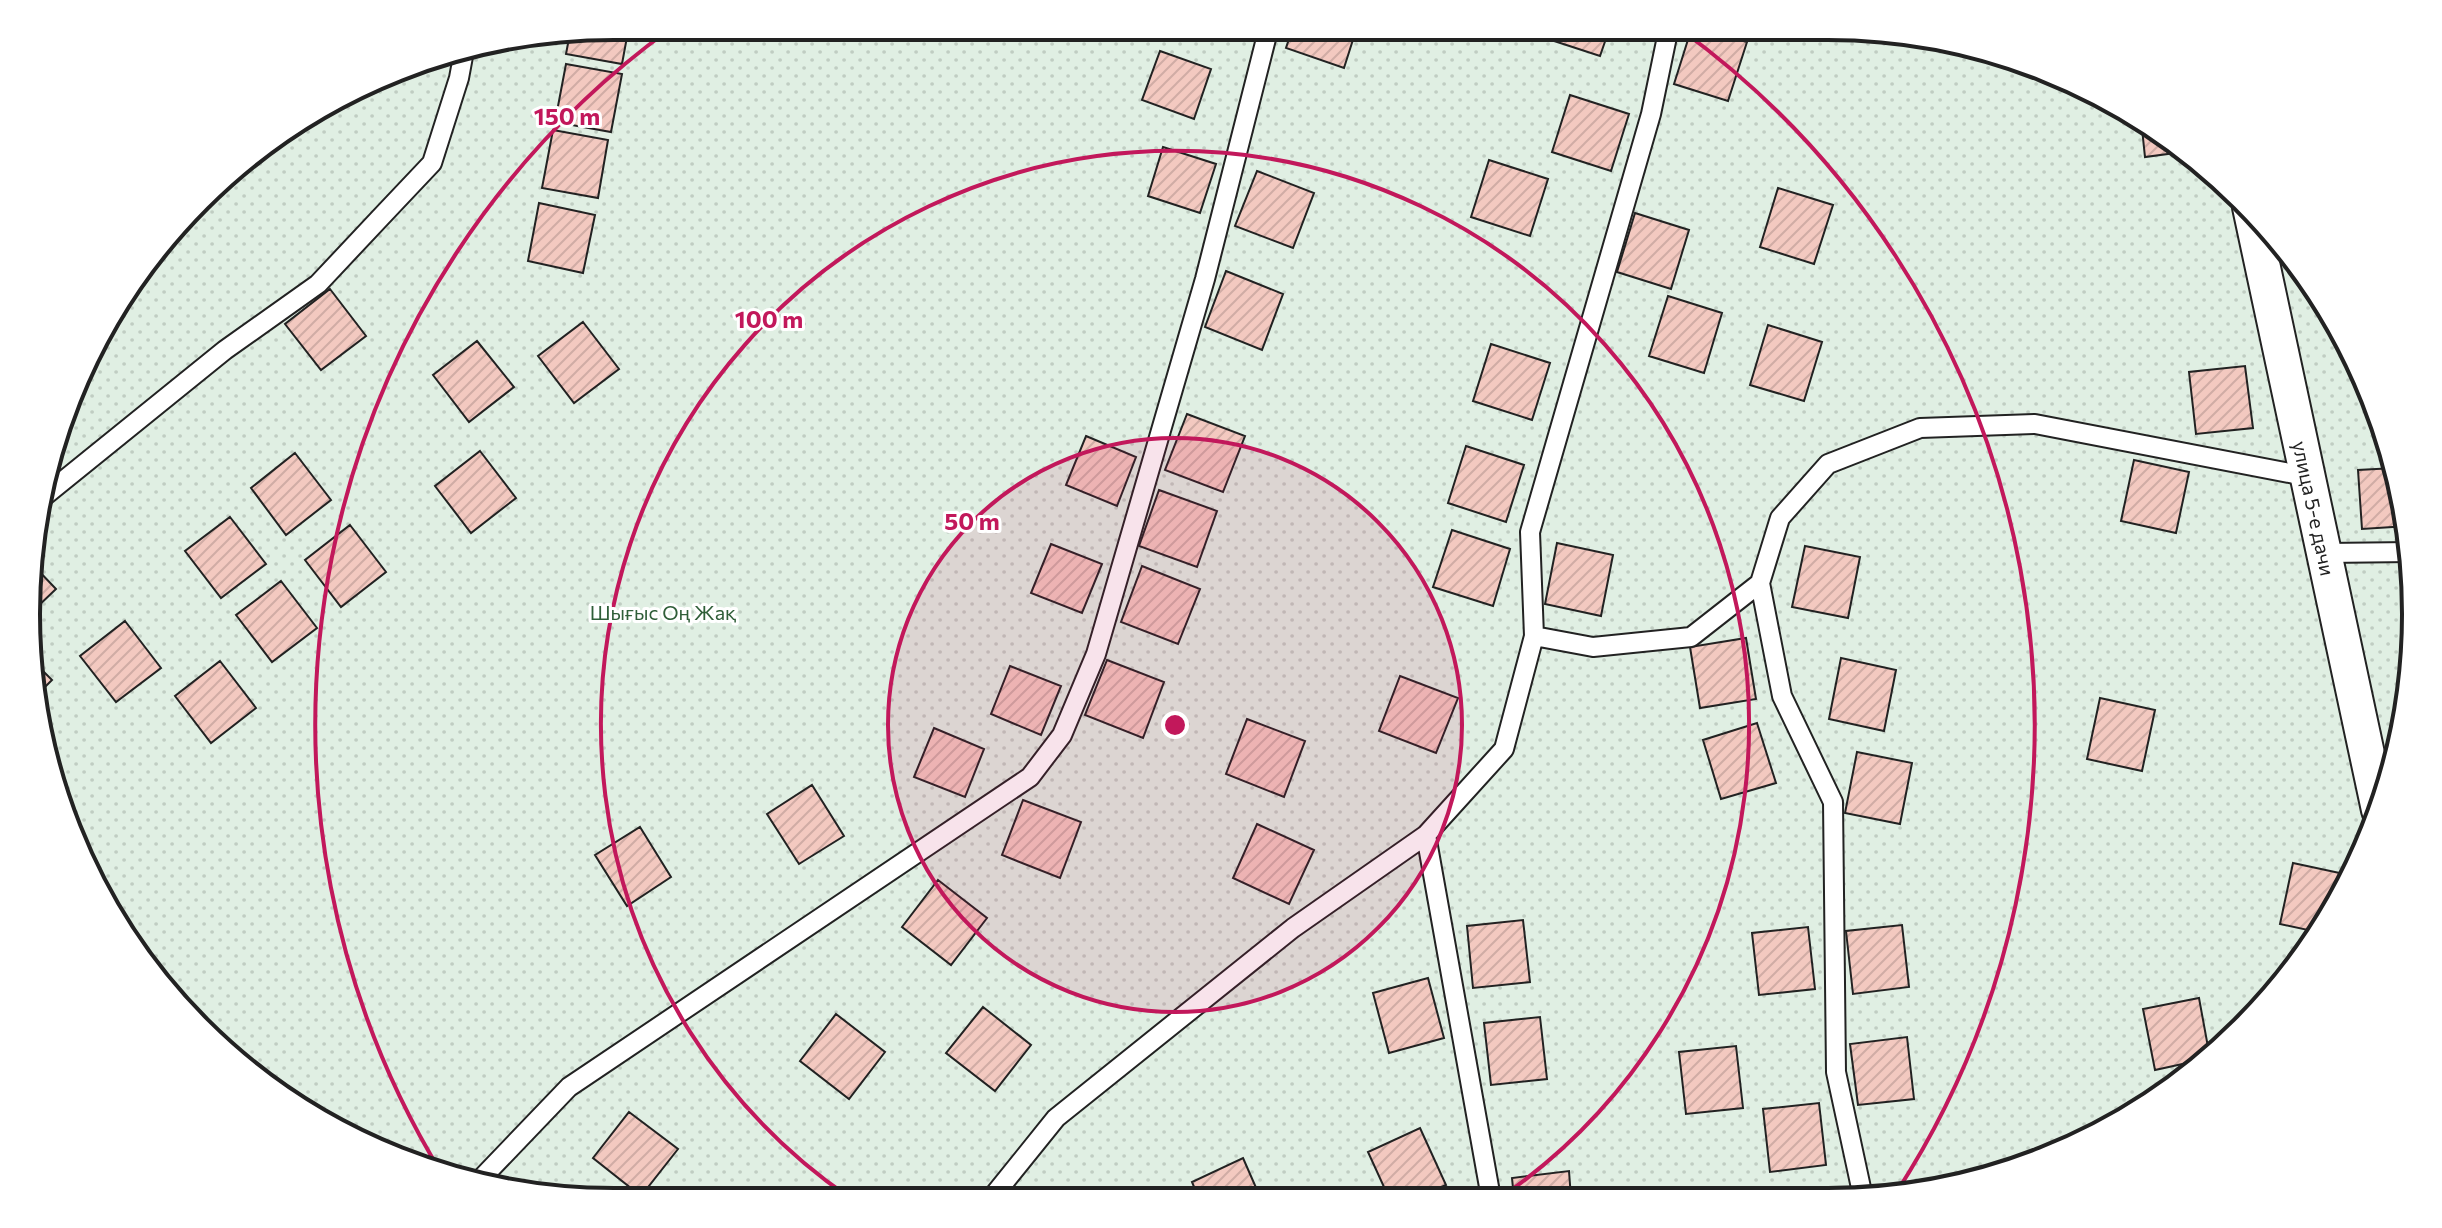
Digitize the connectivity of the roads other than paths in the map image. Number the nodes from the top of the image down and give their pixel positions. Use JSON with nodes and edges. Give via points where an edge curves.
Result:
{"nodes":[{"id":1,"x":1266,"y":40,"type":"edge"},
{"id":2,"x":1666,"y":40,"type":"edge"},
{"id":3,"x":462,"y":61,"type":"edge"},
{"id":4,"x":2255,"y":231,"type":"edge"},
{"id":5,"x":2310,"y":477,"type":"junction"},
{"id":6,"x":54,"y":488,"type":"edge"},
{"id":7,"x":2398,"y":552,"type":"edge"},
{"id":8,"x":2326,"y":553,"type":"junction"},
{"id":9,"x":1760,"y":583,"type":"junction"},
{"id":10,"x":1534,"y":636,"type":"junction"},
{"id":11,"x":2375,"y":789,"type":"edge"},
{"id":12,"x":1426,"y":835,"type":"junction"},
{"id":13,"x":486,"y":1173,"type":"edge"},
{"id":14,"x":1861,"y":1187,"type":"edge"},
{"id":15,"x":1000,"y":1188,"type":"edge"},
{"id":16,"x":1489,"y":1188,"type":"edge"}],
"edges":[{"from":1,"to":13,"type":"lane","via":[[1205,279],[1105,624],[1062,735],[1030,777],[569,1087]]},
{"from":2,"to":10,"type":"lane","via":[[1651,114],[1530,532]]},
{"from":3,"to":6,"type":"lane","via":[[432,163],[318,284],[225,350]]},
{"from":4,"to":5,"type":"street","name":"улица 5-е дачи"},
{"from":5,"to":8,"type":"street","name":"улица 5-е дачи"},
{"from":5,"to":9,"type":"lane","via":[[2035,424],[1920,428],[1828,464],[1780,518]]},
{"from":7,"to":8,"type":"lane"},
{"from":8,"to":11,"type":"street","name":"улица 5-е дачи"},
{"from":9,"to":10,"type":"lane","via":[[1691,637],[1593,647]]},
{"from":9,"to":14,"type":"lane","via":[[1782,696],[1833,802],[1836,1072]]},
{"from":10,"to":12,"type":"lane","via":[[1504,749]]},
{"from":12,"to":15,"type":"lane","via":[[1293,928],[1056,1118]]},
{"from":12,"to":16,"type":"lane"}]}
